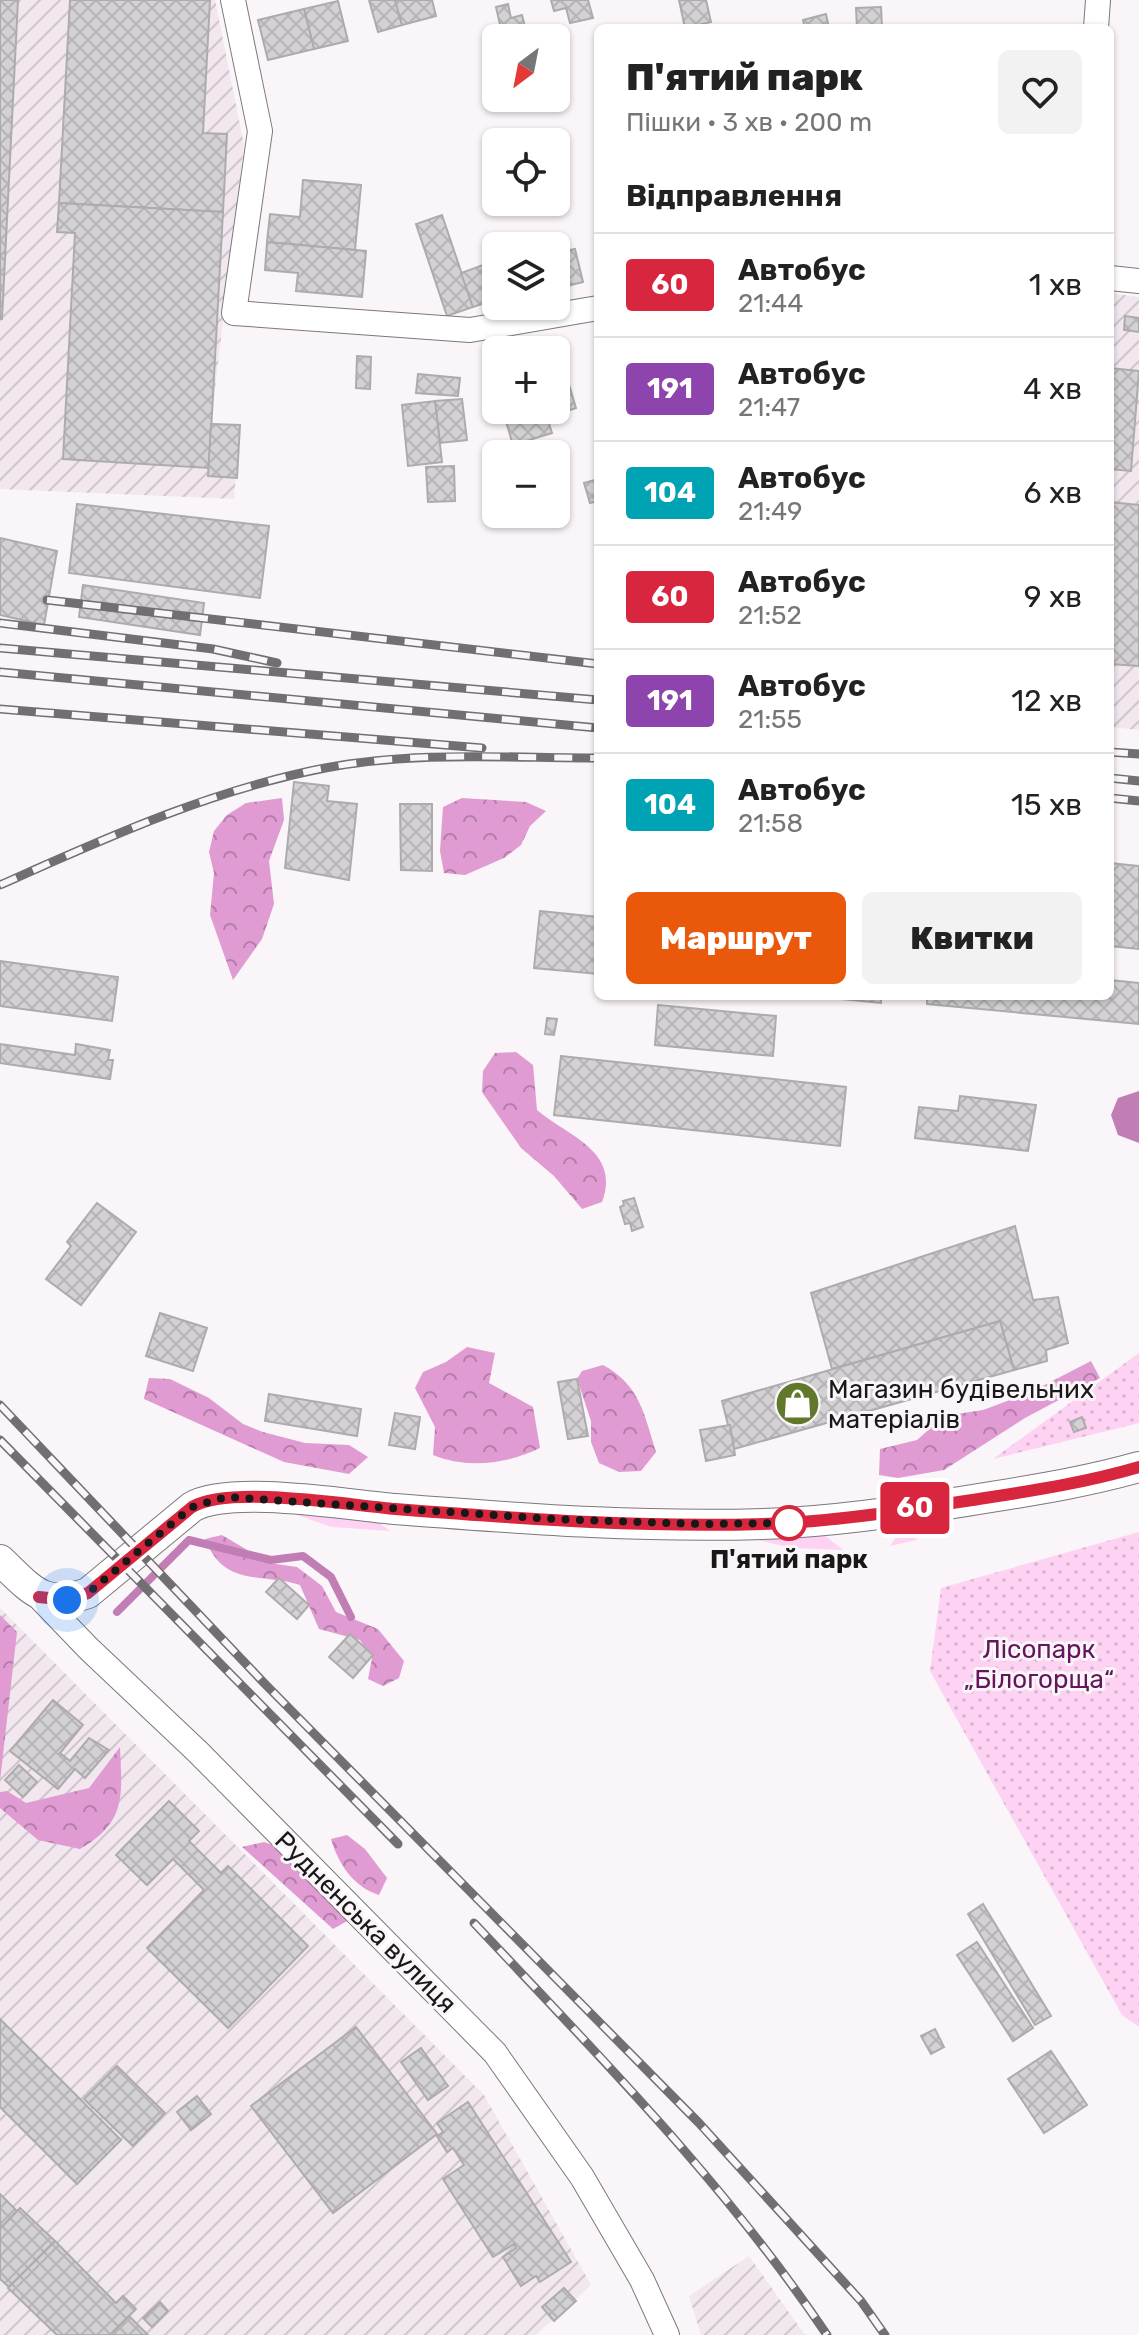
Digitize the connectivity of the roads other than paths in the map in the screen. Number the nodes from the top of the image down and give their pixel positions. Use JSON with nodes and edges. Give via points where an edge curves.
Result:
{"nodes":[{"id":1,"x":233,"y":0,"type":"edge"},
{"id":2,"x":1098,"y":0,"type":"edge"},
{"id":3,"x":1096,"y":24,"type":"edge"},
{"id":4,"x":1114,"y":278,"type":"edge"},
{"id":5,"x":1139,"y":281,"type":"edge"},
{"id":6,"x":594,"y":309,"type":"edge"},
{"id":7,"x":1139,"y":1467,"type":"edge"},
{"id":8,"x":0,"y":1560,"type":"edge"},
{"id":9,"x":39,"y":1597,"type":"junction"},
{"id":10,"x":667,"y":2335,"type":"edge"}],
"edges":[{"from":1,"to":6,"type":"street","via":[[260,131],[234,313],[470,330]]},
{"from":2,"to":3,"type":"street"},
{"from":4,"to":5,"type":"street"},
{"from":7,"to":9,"type":"street","via":[[1094,1480],[946,1504],[789,1523],[553,1519],[212,1499],[192,1507],[88,1593],[67,1600]]},
{"from":8,"to":9,"type":"street","name":"Рудненська вулиця"},
{"from":9,"to":10,"type":"street","name":"Рудненська вулиця","via":[[495,2053],[582,2177],[642,2280]]}]}
